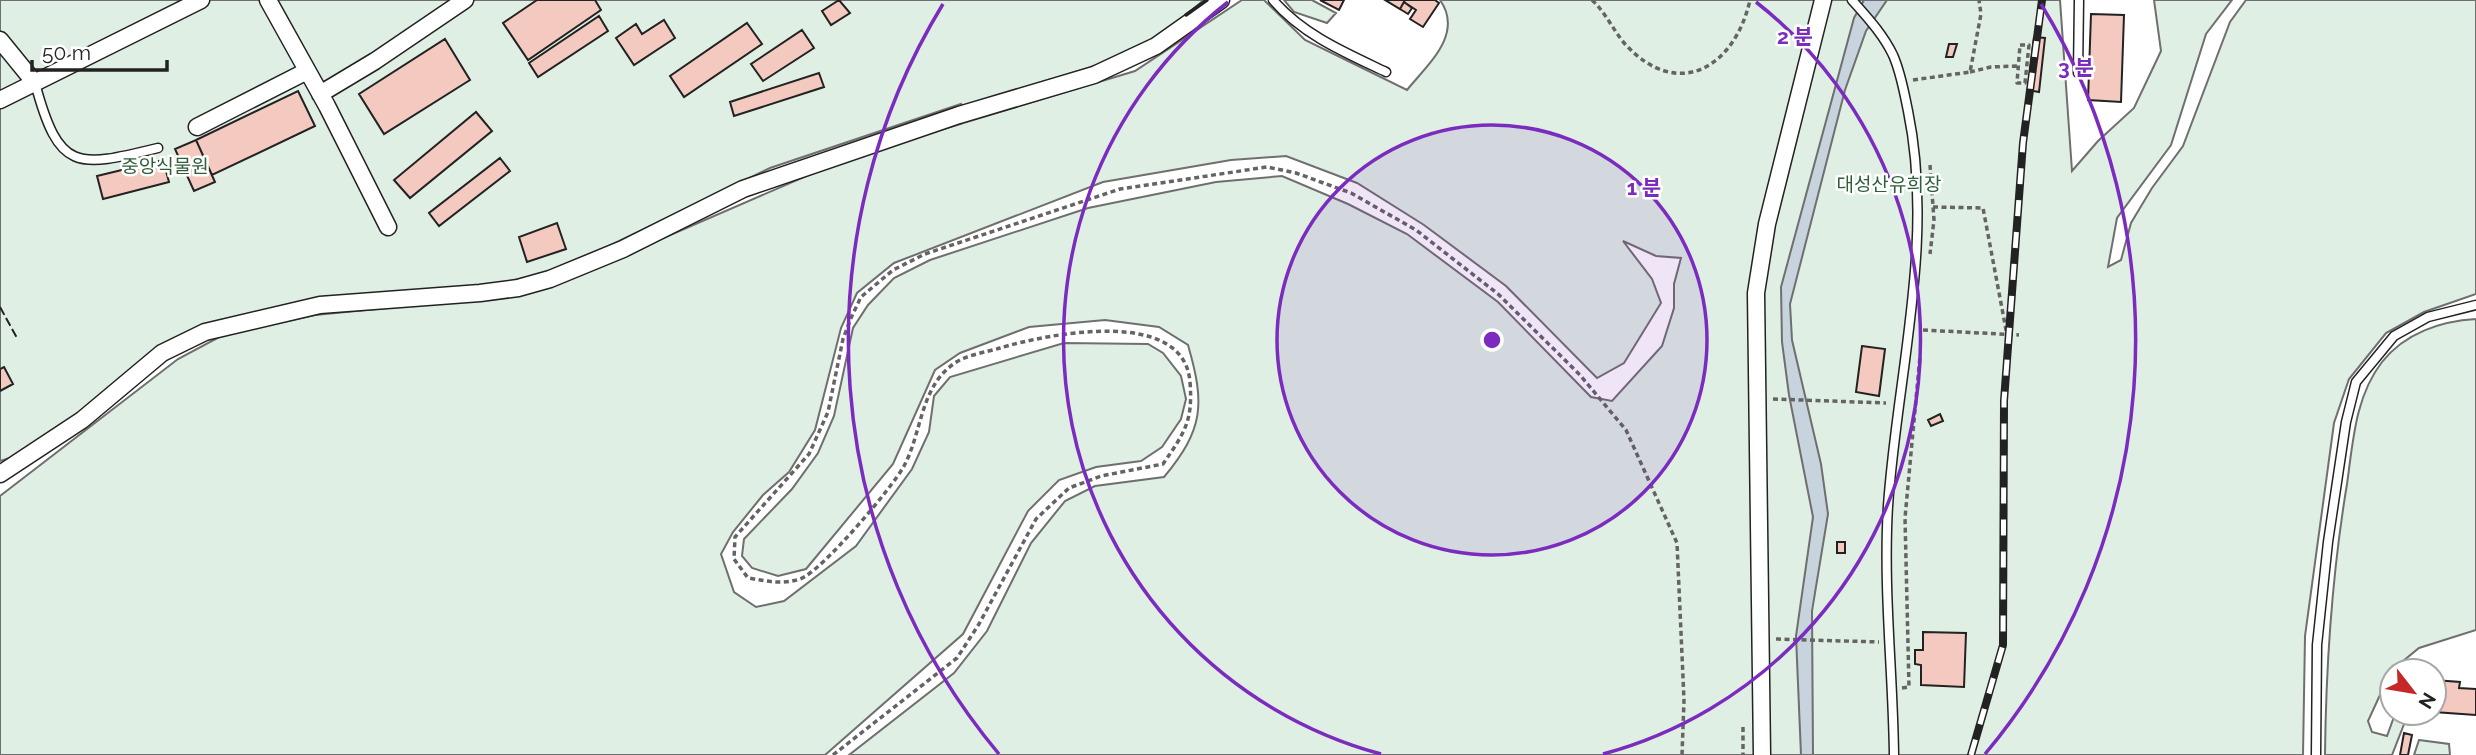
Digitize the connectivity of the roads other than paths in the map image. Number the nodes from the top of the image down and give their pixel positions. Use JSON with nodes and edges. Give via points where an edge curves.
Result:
{"nodes":[{"id":1,"x":201,"y":0,"type":"edge"},
{"id":2,"x":268,"y":0,"type":"edge"},
{"id":3,"x":465,"y":0,"type":"edge"},
{"id":4,"x":1221,"y":0,"type":"edge"},
{"id":5,"x":1273,"y":0,"type":"edge"},
{"id":6,"x":1823,"y":0,"type":"edge"},
{"id":7,"x":1852,"y":0,"type":"edge"},
{"id":8,"x":2079,"y":0,"type":"edge"},
{"id":9,"x":0,"y":40,"type":"edge"},
{"id":10,"x":307,"y":71,"type":"junction"},
{"id":11,"x":1386,"y":72,"type":"dead end"},
{"id":12,"x":2078,"y":73,"type":"dead end"},
{"id":13,"x":35,"y":83,"type":"junction"},
{"id":14,"x":320,"y":94,"type":"junction"},
{"id":15,"x":0,"y":100,"type":"edge"},
{"id":16,"x":197,"y":127,"type":"dead end"},
{"id":17,"x":158,"y":148,"type":"dead end"},
{"id":18,"x":388,"y":227,"type":"dead end"},
{"id":19,"x":2476,"y":305,"type":"edge"},
{"id":20,"x":0,"y":474,"type":"edge"},
{"id":21,"x":1762,"y":755,"type":"edge"},
{"id":22,"x":1894,"y":755,"type":"edge"},
{"id":23,"x":2316,"y":755,"type":"edge"}],
"edges":[{"from":1,"to":13,"type":"street"},
{"from":2,"to":10,"type":"street"},
{"from":3,"to":14,"type":"street"},
{"from":4,"to":20,"type":"street","via":[[1156,46],[1094,75],[984,107],[743,189],[623,249],[550,279],[480,293],[320,305],[205,332],[162,354],[82,420]]},
{"from":5,"to":11,"type":"lane","via":[[1299,25]]},
{"from":6,"to":21,"type":"street","via":[[1768,224],[1756,293]]},
{"from":7,"to":22,"type":"lane","via":[[1893,55],[1902,82],[1913,136],[1918,206],[1902,404],[1888,506]]},
{"from":8,"to":12,"type":"lane"},
{"from":9,"to":13,"type":"street"},
{"from":10,"to":14,"type":"street"},
{"from":10,"to":16,"type":"street"},
{"from":13,"to":15,"type":"street"},
{"from":13,"to":17,"type":"lane","via":[[46,122],[69,153],[80,159],[100,162]]},
{"from":14,"to":18,"type":"street"},
{"from":19,"to":23,"type":"lane","via":[[2428,317],[2394,336],[2357,382],[2346,422],[2328,541],[2317,645]]}]}
